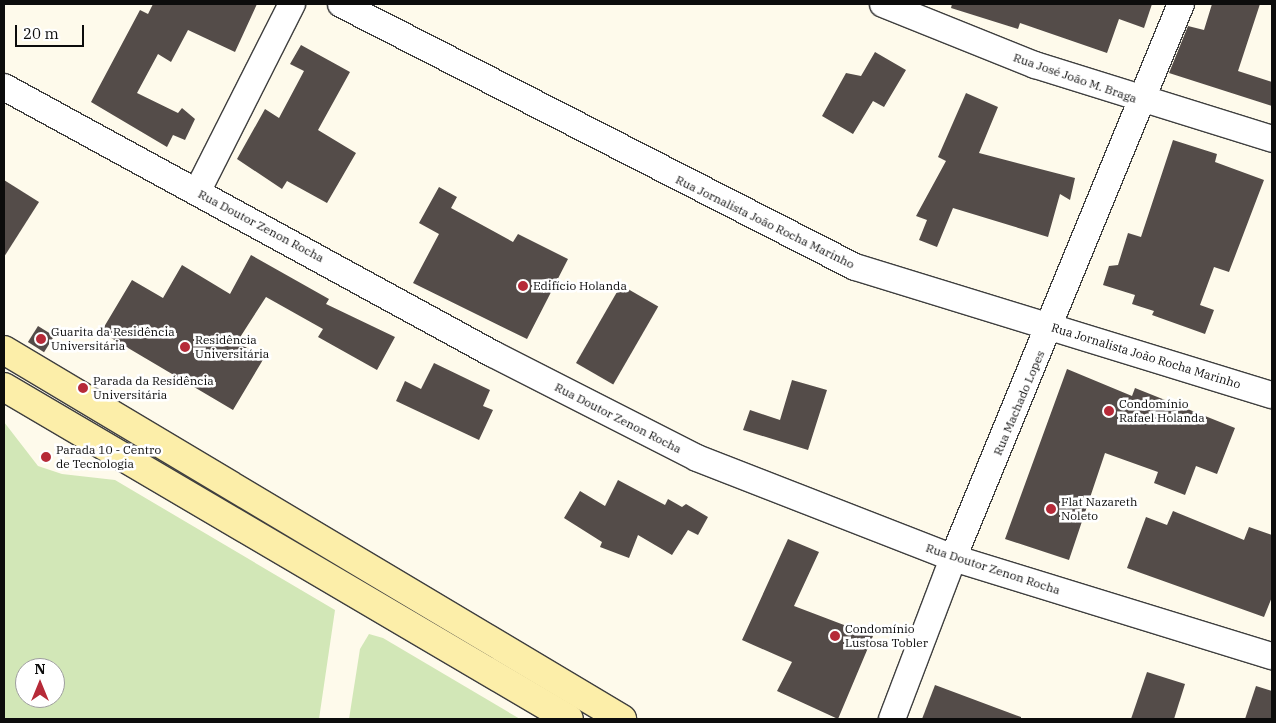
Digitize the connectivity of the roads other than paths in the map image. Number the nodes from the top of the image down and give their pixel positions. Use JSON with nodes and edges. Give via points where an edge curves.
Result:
{"nodes":[{"id":1,"x":292,"y":4,"type":"edge"},
{"id":2,"x":341,"y":4,"type":"edge"},
{"id":3,"x":883,"y":4,"type":"edge"},
{"id":4,"x":1182,"y":4,"type":"edge"},
{"id":5,"x":4,"y":86,"type":"edge"},
{"id":6,"x":1139,"y":100,"type":"junction"},
{"id":7,"x":1272,"y":139,"type":"edge"},
{"id":8,"x":197,"y":192,"type":"junction"},
{"id":9,"x":1051,"y":326,"type":"junction"},
{"id":10,"x":4,"y":350,"type":"edge"},
{"id":11,"x":4,"y":387,"type":"edge"},
{"id":12,"x":1272,"y":395,"type":"edge"},
{"id":13,"x":953,"y":558,"type":"junction"},
{"id":14,"x":1272,"y":656,"type":"edge"},
{"id":15,"x":569,"y":719,"type":"edge"},
{"id":16,"x":622,"y":719,"type":"edge"},
{"id":17,"x":892,"y":719,"type":"edge"}],
"edges":[{"from":1,"to":8,"type":"street"},
{"from":2,"to":9,"type":"street","name":"Rua Jornalista João Rocha Marinho","via":[[855,267]]},
{"from":3,"to":6,"type":"street","name":"Rua José João M. Braga","via":[[950,34]]},
{"from":4,"to":6,"type":"street","name":"Rua Machado Lopes"},
{"from":5,"to":8,"type":"street","name":"Rua Doutor Zenon Rocha"},
{"from":6,"to":7,"type":"street","name":"Rua José João M. Braga"},
{"from":6,"to":9,"type":"street","name":"Rua Machado Lopes"},
{"from":8,"to":13,"type":"street","name":"Rua Doutor Zenon Rocha","via":[[697,458]]},
{"from":9,"to":12,"type":"street","name":"Rua Jornalista João Rocha Marinho"},
{"from":9,"to":13,"type":"street","name":"Rua Machado Lopes"},
{"from":10,"to":16,"type":"main road"},
{"from":11,"to":15,"type":"main road"},
{"from":13,"to":14,"type":"street","name":"Rua Doutor Zenon Rocha"},
{"from":13,"to":17,"type":"street","name":"Rua Machado Lopes"}]}
